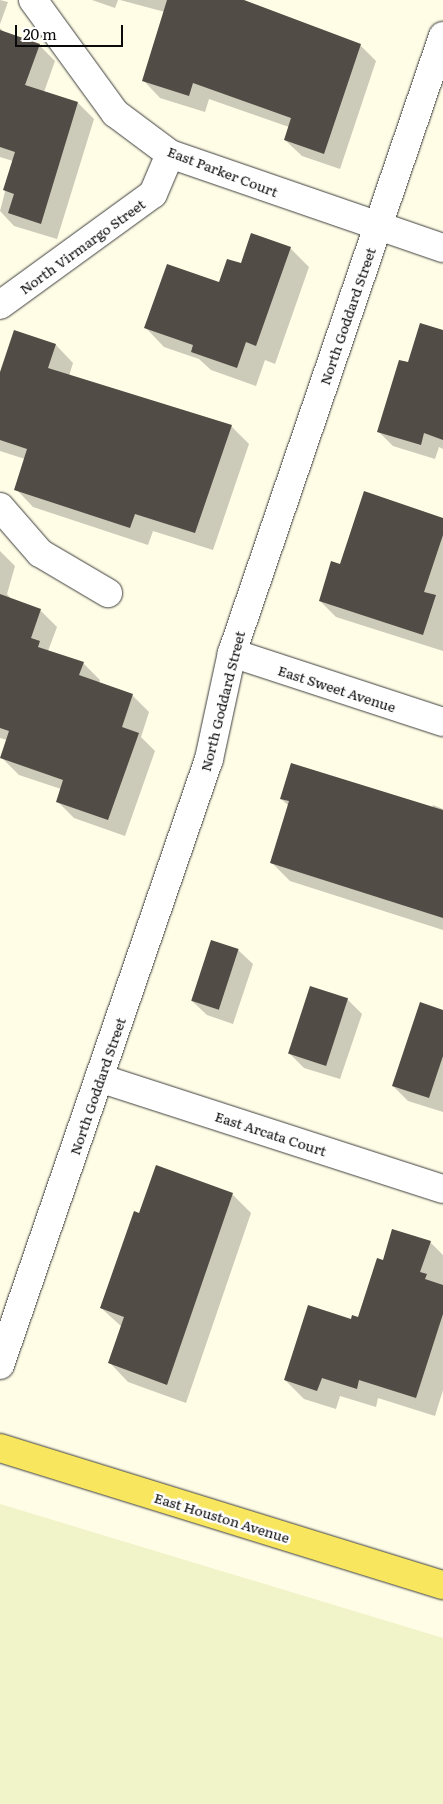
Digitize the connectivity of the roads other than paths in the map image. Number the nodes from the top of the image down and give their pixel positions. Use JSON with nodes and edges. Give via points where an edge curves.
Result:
{"nodes":[{"id":1,"x":33,"y":0,"type":"edge"},
{"id":2,"x":443,"y":36,"type":"edge"},
{"id":3,"x":170,"y":154,"type":"junction"},
{"id":4,"x":378,"y":227,"type":"junction"},
{"id":5,"x":443,"y":248,"type":"edge"},
{"id":6,"x":0,"y":305,"type":"edge"},
{"id":7,"x":0,"y":507,"type":"edge"},
{"id":8,"x":108,"y":593,"type":"dead end"},
{"id":9,"x":232,"y":653,"type":"junction"},
{"id":10,"x":443,"y":722,"type":"edge"},
{"id":11,"x":100,"y":1078,"type":"junction"},
{"id":12,"x":443,"y":1189,"type":"edge"},
{"id":13,"x":0,"y":1365,"type":"edge"},
{"id":14,"x":0,"y":1448,"type":"edge"},
{"id":15,"x":443,"y":1585,"type":"edge"}],
"edges":[{"from":1,"to":3,"type":"street","name":"East Parker Court","via":[[115,113]]},
{"from":2,"to":4,"type":"street","name":"North Goddard Street"},
{"from":3,"to":4,"type":"street","name":"East Parker Court"},
{"from":3,"to":6,"type":"street","name":"North Virmargo Street","via":[[152,194]]},
{"from":4,"to":5,"type":"street","name":"East Parker Court"},
{"from":4,"to":9,"type":"street","name":"North Goddard Street"},
{"from":7,"to":8,"type":"street","via":[[40,553]]},
{"from":9,"to":10,"type":"street","name":"East Sweet Avenue"},
{"from":9,"to":11,"type":"street","name":"North Goddard Street","via":[[209,759]]},
{"from":11,"to":12,"type":"street","name":"East Arcata Court"},
{"from":11,"to":13,"type":"street","name":"North Goddard Street"},
{"from":14,"to":15,"type":"main road","name":"East Houston Avenue"}]}
